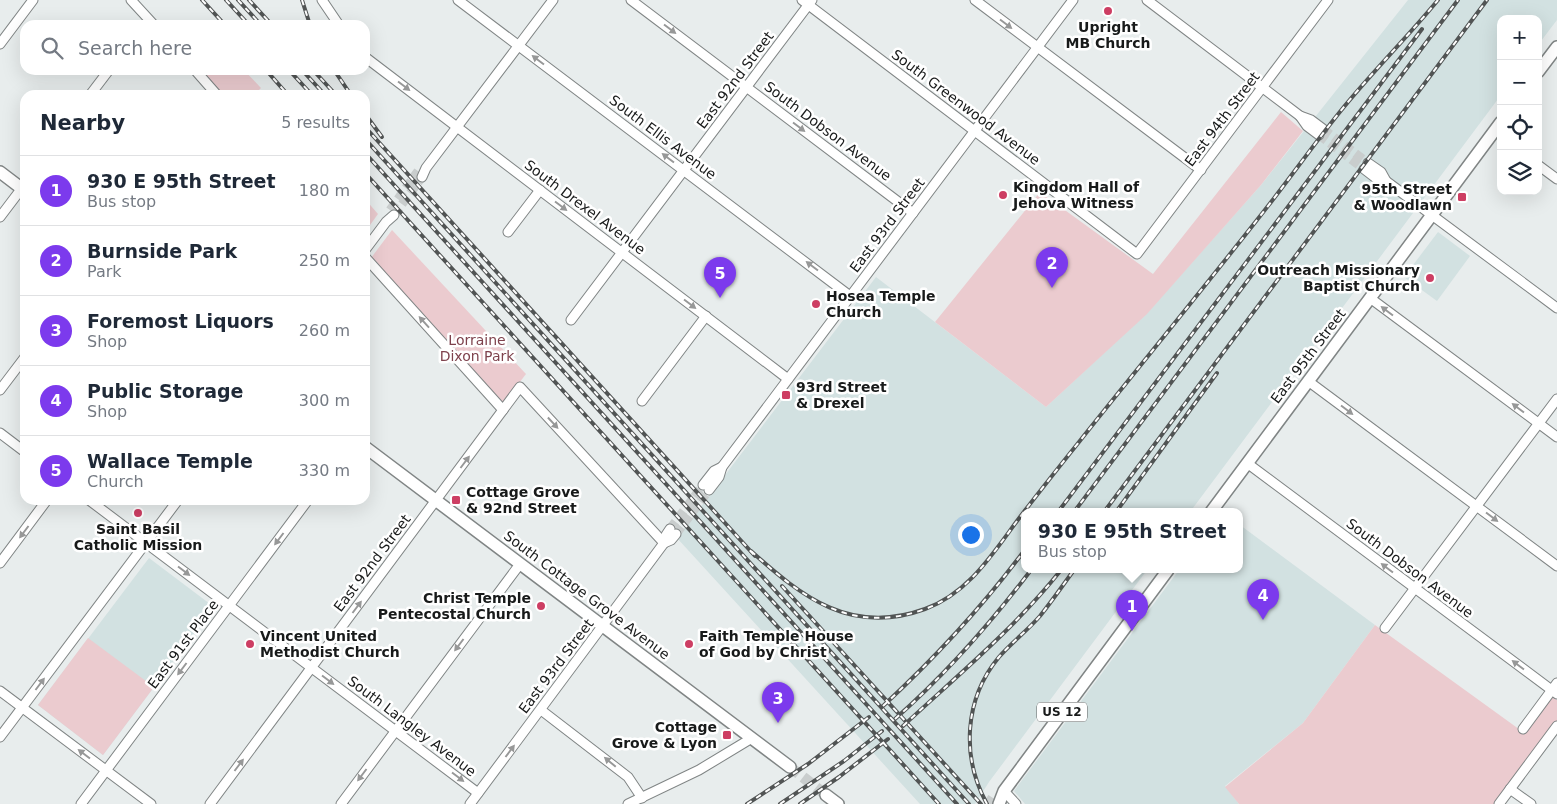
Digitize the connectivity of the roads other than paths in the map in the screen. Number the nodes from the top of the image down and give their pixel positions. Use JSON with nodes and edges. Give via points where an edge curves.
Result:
{"nodes":[{"id":1,"x":33,"y":0,"type":"edge"},
{"id":2,"x":131,"y":0,"type":"edge"},
{"id":3,"x":322,"y":0,"type":"edge"},
{"id":4,"x":458,"y":0,"type":"edge"},
{"id":5,"x":553,"y":0,"type":"edge"},
{"id":6,"x":631,"y":0,"type":"edge"},
{"id":7,"x":975,"y":0,"type":"edge"},
{"id":8,"x":1073,"y":0,"type":"edge"},
{"id":9,"x":1147,"y":0,"type":"edge"},
{"id":10,"x":807,"y":2,"type":"edge"},
{"id":11,"x":1324,"y":2,"type":"edge"},
{"id":12,"x":146,"y":20,"type":"edge"},
{"id":13,"x":336,"y":20,"type":"edge"},
{"id":14,"x":0,"y":44,"type":"edge"},
{"id":15,"x":518,"y":45,"type":"junction"},
{"id":16,"x":1037,"y":47,"type":"junction"},
{"id":17,"x":1557,"y":47,"type":"edge"},
{"id":18,"x":370,"y":61,"type":"edge"},
{"id":19,"x":1542,"y":67,"type":"edge"},
{"id":20,"x":105,"y":75,"type":"edge"},
{"id":21,"x":199,"y":75,"type":"edge"},
{"id":22,"x":746,"y":87,"type":"junction"},
{"id":23,"x":1262,"y":88,"type":"junction"},
{"id":24,"x":94,"y":90,"type":"edge"},
{"id":25,"x":213,"y":90,"type":"edge"},
{"id":26,"x":457,"y":127,"type":"junction"},
{"id":27,"x":974,"y":131,"type":"junction"},
{"id":28,"x":1321,"y":132,"type":"tunnel mouth"},
{"id":29,"x":1497,"y":134,"type":"edge"},
{"id":30,"x":1366,"y":166,"type":"tunnel mouth"},
{"id":31,"x":1542,"y":168,"type":"edge"},
{"id":32,"x":684,"y":170,"type":"junction"},
{"id":33,"x":1201,"y":170,"type":"junction"},
{"id":34,"x":0,"y":172,"type":"edge"},
{"id":35,"x":422,"y":172,"type":"tunnel mouth"},
{"id":36,"x":1557,"y":179,"type":"edge"},
{"id":37,"x":20,"y":185,"type":"edge"},
{"id":38,"x":540,"y":190,"type":"junction"},
{"id":39,"x":20,"y":193,"type":"edge"},
{"id":40,"x":392,"y":212,"type":"tunnel mouth"},
{"id":41,"x":913,"y":213,"type":"junction"},
{"id":42,"x":1432,"y":215,"type":"junction"},
{"id":43,"x":0,"y":217,"type":"edge"},
{"id":44,"x":508,"y":232,"type":"dead end"},
{"id":45,"x":370,"y":243,"type":"edge"},
{"id":46,"x":622,"y":252,"type":"junction"},
{"id":47,"x":1137,"y":254,"type":"joint"},
{"id":48,"x":370,"y":263,"type":"edge"},
{"id":49,"x":850,"y":296,"type":"junction"},
{"id":50,"x":1370,"y":298,"type":"junction"},
{"id":51,"x":1557,"y":308,"type":"edge"},
{"id":52,"x":706,"y":316,"type":"junction"},
{"id":53,"x":571,"y":320,"type":"dead end"},
{"id":54,"x":20,"y":364,"type":"edge"},
{"id":55,"x":788,"y":379,"type":"junction"},
{"id":56,"x":1308,"y":381,"type":"junction"},
{"id":57,"x":0,"y":390,"type":"edge"},
{"id":58,"x":1557,"y":399,"type":"edge"},
{"id":59,"x":642,"y":401,"type":"dead end"},
{"id":60,"x":504,"y":410,"type":"junction"},
{"id":61,"x":1538,"y":423,"type":"junction"},
{"id":62,"x":0,"y":433,"type":"edge"},
{"id":63,"x":1557,"y":437,"type":"edge"},
{"id":64,"x":20,"y":448,"type":"edge"},
{"id":65,"x":370,"y":451,"type":"edge"},
{"id":66,"x":1247,"y":464,"type":"junction"},
{"id":67,"x":706,"y":488,"type":"tunnel mouth"},
{"id":68,"x":436,"y":501,"type":"junction"},
{"id":69,"x":43,"y":505,"type":"edge"},
{"id":70,"x":96,"y":505,"type":"edge"},
{"id":71,"x":174,"y":505,"type":"edge"},
{"id":72,"x":304,"y":505,"type":"edge"},
{"id":73,"x":1476,"y":506,"type":"junction"},
{"id":74,"x":1213,"y":508,"type":"edge"},
{"id":75,"x":673,"y":532,"type":"tunnel mouth"},
{"id":76,"x":146,"y":543,"type":"junction"},
{"id":77,"x":664,"y":544,"type":"junction"},
{"id":78,"x":0,"y":563,"type":"edge"},
{"id":79,"x":520,"y":564,"type":"junction"},
{"id":80,"x":1557,"y":566,"type":"edge"},
{"id":81,"x":1166,"y":573,"type":"edge"},
{"id":82,"x":1415,"y":588,"type":"junction"},
{"id":83,"x":229,"y":605,"type":"junction"},
{"id":84,"x":603,"y":626,"type":"junction"},
{"id":85,"x":1385,"y":628,"type":"dead end"},
{"id":86,"x":312,"y":667,"type":"junction"},
{"id":87,"x":1555,"y":689,"type":"edge"},
{"id":88,"x":0,"y":691,"type":"edge"},
{"id":89,"x":22,"y":708,"type":"junction"},
{"id":90,"x":541,"y":710,"type":"junction"},
{"id":91,"x":1557,"y":726,"type":"edge"},
{"id":92,"x":1523,"y":729,"type":"dead end"},
{"id":93,"x":396,"y":730,"type":"junction"},
{"id":94,"x":0,"y":737,"type":"edge"},
{"id":95,"x":752,"y":738,"type":"junction"},
{"id":96,"x":790,"y":767,"type":"tunnel mouth"},
{"id":97,"x":106,"y":770,"type":"junction"},
{"id":98,"x":1510,"y":789,"type":"junction"},
{"id":99,"x":1004,"y":791,"type":"junction"},
{"id":100,"x":478,"y":793,"type":"junction"},
{"id":101,"x":826,"y":795,"type":"tunnel mouth"},
{"id":102,"x":642,"y":798,"type":"junction"},
{"id":103,"x":996,"y":801,"type":"tunnel mouth"},
{"id":104,"x":80,"y":804,"type":"edge"},
{"id":105,"x":151,"y":804,"type":"edge"},
{"id":106,"x":210,"y":804,"type":"edge"},
{"id":107,"x":340,"y":804,"type":"edge"},
{"id":108,"x":470,"y":804,"type":"edge"},
{"id":109,"x":628,"y":804,"type":"edge"},
{"id":110,"x":838,"y":804,"type":"edge"},
{"id":111,"x":1016,"y":804,"type":"edge"},
{"id":112,"x":1499,"y":804,"type":"edge"},
{"id":113,"x":1531,"y":804,"type":"edge"}],
"edges":[{"from":1,"to":14,"type":"street"},
{"from":2,"to":12,"type":"street"},
{"from":3,"to":13,"type":"street"},
{"from":4,"to":15,"type":"street","name":"South Ellis Avenue"},
{"from":5,"to":15,"type":"street"},
{"from":6,"to":22,"type":"street","name":"South Dobson Avenue","one_way":true},
{"from":7,"to":16,"type":"street","one_way":true},
{"from":8,"to":16,"type":"street","name":"East 93rd Street"},
{"from":9,"to":23,"type":"street"},
{"from":10,"to":22,"type":"street","name":"East 92nd Street"},
{"from":10,"to":27,"type":"street","name":"South Greenwood Avenue"},
{"from":11,"to":23,"type":"street","name":"East 94th Street"},
{"from":15,"to":26,"type":"street"},
{"from":32,"to":15,"type":"street","name":"South Ellis Avenue","one_way":true},
{"from":16,"to":27,"type":"street","name":"East 93rd Street"},
{"from":16,"to":33,"type":"street"},
{"from":17,"to":19,"type":"main road"},
{"from":18,"to":26,"type":"street","name":"South Drexel Avenue","one_way":true},
{"from":20,"to":24,"type":"street"},
{"from":21,"to":25,"type":"street"},
{"from":22,"to":32,"type":"street","name":"East 92nd Street"},
{"from":22,"to":41,"type":"street","name":"South Dobson Avenue","one_way":true},
{"from":23,"to":28,"type":"street","via":[[1300,116],[1311,120]]},
{"from":23,"to":33,"type":"street","name":"East 94th Street"},
{"from":26,"to":35,"type":"street"},
{"from":26,"to":38,"type":"street","name":"South Drexel Avenue"},
{"from":27,"to":41,"type":"street","name":"East 93rd Street"},
{"from":27,"to":47,"type":"street","name":"South Greenwood Avenue"},
{"from":29,"to":42,"type":"main road","name":"East 95th Street"},
{"from":30,"to":42,"type":"street","via":[[1376,178],[1386,181]]},
{"from":31,"to":36,"type":"street"},
{"from":32,"to":46,"type":"street","name":"East 92nd Street"},
{"from":49,"to":32,"type":"street","name":"South Ellis Avenue","one_way":true},
{"from":33,"to":47,"type":"street","name":"East 94th Street"},
{"from":34,"to":37,"type":"main road"},
{"from":38,"to":44,"type":"street"},
{"from":38,"to":46,"type":"street","name":"South Drexel Avenue","one_way":true},
{"from":39,"to":43,"type":"street"},
{"from":40,"to":45,"type":"street"},
{"from":41,"to":49,"type":"street","name":"East 93rd Street"},
{"from":42,"to":50,"type":"main road","name":"East 95th Street"},
{"from":42,"to":51,"type":"street"},
{"from":46,"to":52,"type":"street","name":"South Drexel Avenue","one_way":true},
{"from":46,"to":53,"type":"street","name":"East 92nd Street"},
{"from":60,"to":48,"type":"street","one_way":true},
{"from":49,"to":55,"type":"street","name":"East 93rd Street"},
{"from":50,"to":56,"type":"main road","name":"East 95th Street"},
{"from":61,"to":50,"type":"street","one_way":true},
{"from":52,"to":55,"type":"street","name":"South Drexel Avenue"},
{"from":52,"to":59,"type":"street"},
{"from":54,"to":57,"type":"street"},
{"from":55,"to":67,"type":"street","name":"East 93rd Street","via":[[722,467],[714,471]]},
{"from":56,"to":66,"type":"main road","name":"East 95th Street"},
{"from":56,"to":73,"type":"street","one_way":true},
{"from":58,"to":61,"type":"street"},
{"from":68,"to":60,"type":"street","name":"East 92nd Street","one_way":true},
{"from":60,"to":77,"type":"street","name":"East 92nd Street","one_way":true,"via":[[520,387]]},
{"from":61,"to":63,"type":"street"},
{"from":61,"to":73,"type":"street"},
{"from":62,"to":64,"type":"street"},
{"from":65,"to":68,"type":"main road","name":"South Cottage Grove Avenue"},
{"from":66,"to":74,"type":"main road","name":"East 95th Street"},
{"from":82,"to":66,"type":"street","name":"South Dobson Avenue","one_way":true},
{"from":68,"to":79,"type":"main road","name":"South Cottage Grove Avenue"},
{"from":86,"to":68,"type":"street","name":"East 92nd Street","one_way":true},
{"from":69,"to":78,"type":"street","one_way":true},
{"from":70,"to":76,"type":"street","name":"South Langley Avenue"},
{"from":71,"to":76,"type":"street"},
{"from":72,"to":83,"type":"street","name":"East 91st Place","one_way":true},
{"from":73,"to":80,"type":"street","one_way":true},
{"from":73,"to":82,"type":"street"},
{"from":75,"to":77,"type":"street","name":"East 93rd Street","via":[[666,535]]},
{"from":76,"to":83,"type":"street","name":"South Langley Avenue","one_way":true},
{"from":89,"to":76,"type":"street","one_way":true},
{"from":77,"to":84,"type":"street","name":"East 93rd Street"},
{"from":79,"to":84,"type":"main road","name":"South Cottage Grove Avenue"},
{"from":79,"to":93,"type":"street","one_way":true},
{"from":81,"to":99,"type":"main road","number":"US 12"},
{"from":82,"to":85,"type":"street"},
{"from":87,"to":82,"type":"street","name":"South Dobson Avenue","one_way":true},
{"from":83,"to":86,"type":"street","name":"South Langley Avenue"},
{"from":83,"to":97,"type":"street","name":"East 91st Place","one_way":true},
{"from":84,"to":90,"type":"street","name":"East 93rd Street"},
{"from":84,"to":95,"type":"main road","name":"South Cottage Grove Avenue"},
{"from":86,"to":93,"type":"street","name":"South Langley Avenue","one_way":true},
{"from":106,"to":86,"type":"street","name":"East 92nd Street","one_way":true},
{"from":87,"to":92,"type":"street"},
{"from":88,"to":89,"type":"street"},
{"from":89,"to":94,"type":"street"},
{"from":97,"to":89,"type":"street","one_way":true},
{"from":100,"to":90,"type":"street","name":"East 93rd Street","one_way":true},
{"from":102,"to":90,"type":"street","one_way":true,"via":[[628,777]]},
{"from":91,"to":98,"type":"street"},
{"from":93,"to":100,"type":"street","name":"South Langley Avenue","one_way":true},
{"from":93,"to":107,"type":"street","one_way":true},
{"from":95,"to":96,"type":"main road","name":"South Cottage Grove Avenue"},
{"from":95,"to":102,"type":"street","via":[[699,770]]},
{"from":97,"to":104,"type":"street","name":"East 91st Place"},
{"from":97,"to":105,"type":"street"},
{"from":98,"to":112,"type":"street"},
{"from":98,"to":113,"type":"street"},
{"from":99,"to":103,"type":"main road","number":"US 12"},
{"from":99,"to":111,"type":"street"},
{"from":100,"to":108,"type":"street","name":"East 93rd Street"},
{"from":101,"to":110,"type":"main road"},
{"from":102,"to":109,"type":"street"}]}
